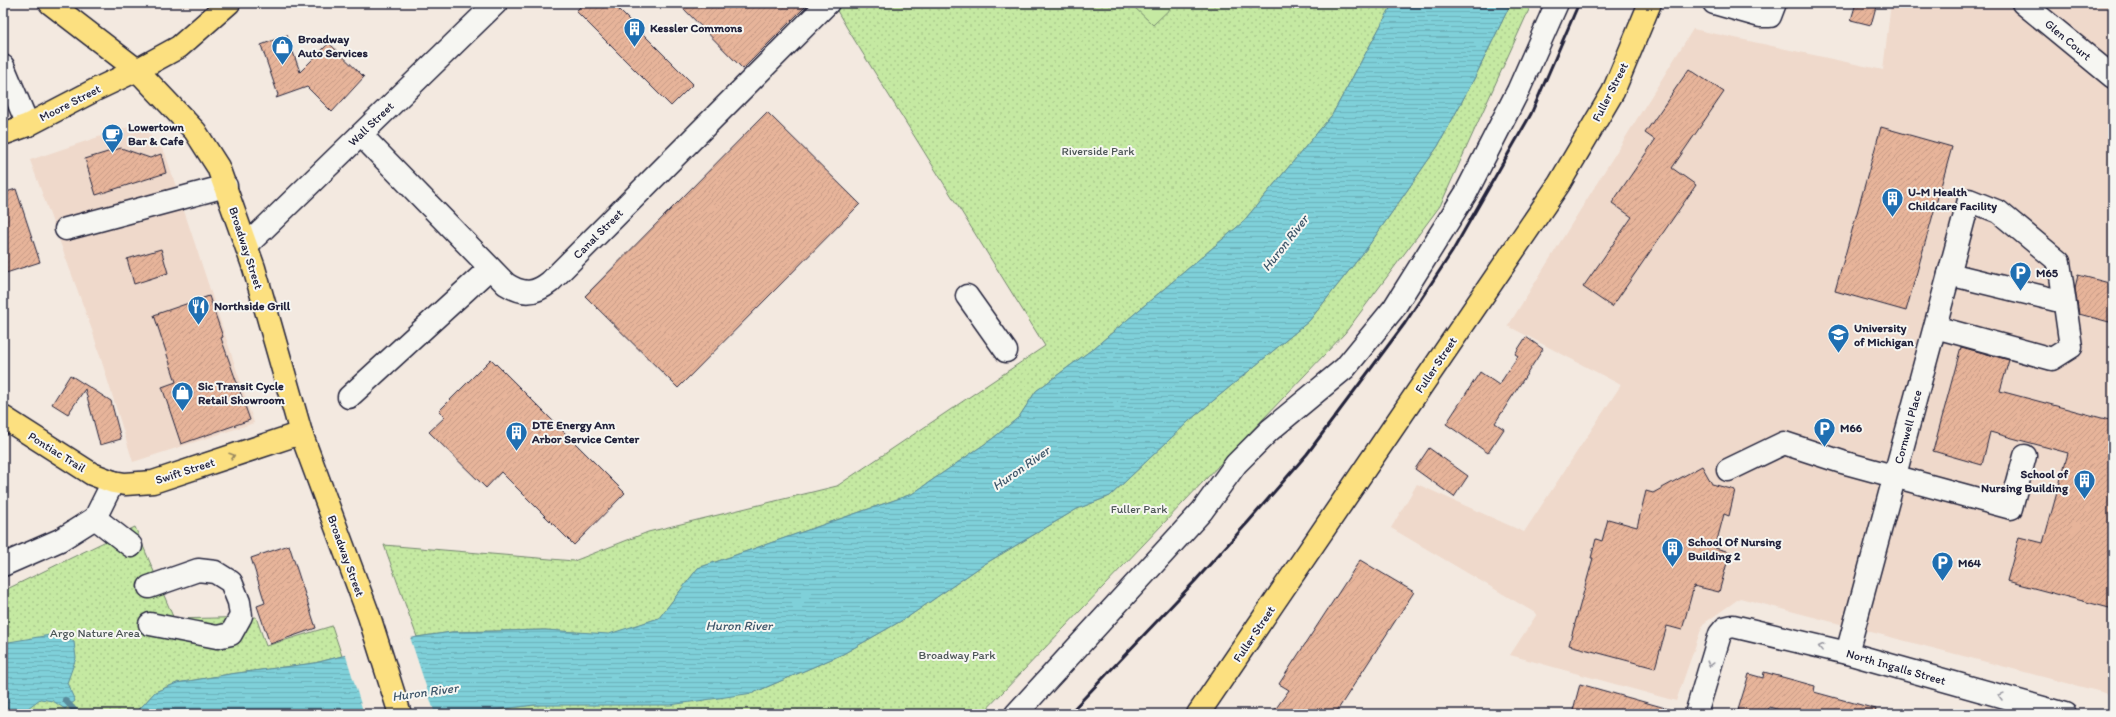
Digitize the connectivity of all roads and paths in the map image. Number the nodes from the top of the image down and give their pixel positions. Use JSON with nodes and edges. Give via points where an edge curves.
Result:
{"nodes":[{"id":1,"x":50,"y":3,"type":"edge"},
{"id":2,"x":229,"y":3,"type":"edge"},
{"id":3,"x":496,"y":3,"type":"edge"},
{"id":4,"x":828,"y":3,"type":"edge"},
{"id":5,"x":1557,"y":3,"type":"edge"},
{"id":6,"x":1650,"y":3,"type":"edge"},
{"id":7,"x":1714,"y":3,"type":"edge"},
{"id":8,"x":1775,"y":3,"type":"edge"},
{"id":9,"x":2023,"y":3,"type":"edge"},
{"id":10,"x":3,"y":66,"type":"edge"},
{"id":11,"x":137,"y":70,"type":"junction"},
{"id":12,"x":2113,"y":77,"type":"edge"},
{"id":13,"x":28,"y":125,"type":"junction"},
{"id":14,"x":3,"y":134,"type":"edge"},
{"id":15,"x":361,"y":135,"type":"junction"},
{"id":16,"x":226,"y":186,"type":"junction"},
{"id":17,"x":66,"y":229,"type":"dead end"},
{"id":18,"x":246,"y":245,"type":"junction"},
{"id":19,"x":490,"y":268,"type":"junction"},
{"id":20,"x":1950,"y":274,"type":"junction"},
{"id":21,"x":967,"y":296,"type":"dead end"},
{"id":22,"x":2064,"y":302,"type":"junction"},
{"id":23,"x":1935,"y":327,"type":"junction"},
{"id":24,"x":1006,"y":351,"type":"dead end"},
{"id":25,"x":349,"y":397,"type":"dead end"},
{"id":26,"x":3,"y":418,"type":"edge"},
{"id":27,"x":302,"y":433,"type":"junction"},
{"id":28,"x":2025,"y":456,"type":"dead end"},
{"id":29,"x":1728,"y":470,"type":"dead end"},
{"id":30,"x":1895,"y":477,"type":"junction"},
{"id":31,"x":113,"y":482,"type":"junction"},
{"id":32,"x":95,"y":518,"type":"junction"},
{"id":33,"x":131,"y":546,"type":"dead end"},
{"id":34,"x":3,"y":565,"type":"edge"},
{"id":35,"x":149,"y":587,"type":"dead end"},
{"id":36,"x":150,"y":624,"type":"dead end"},
{"id":37,"x":1847,"y":653,"type":"junction"},
{"id":38,"x":2020,"y":708,"type":"edge"},
{"id":39,"x":400,"y":714,"type":"edge"},
{"id":40,"x":1016,"y":714,"type":"edge"},
{"id":41,"x":1198,"y":714,"type":"edge"},
{"id":42,"x":1696,"y":714,"type":"edge"},
{"id":43,"x":2065,"y":714,"type":"edge"}],
"edges":[{"from":1,"to":11,"type":"main road","name":"Broadway Street"},
{"from":2,"to":11,"type":"main road","name":"Moore Street","via":[[179,47]]},
{"from":3,"to":15,"type":"street","name":"Wall Street"},
{"from":4,"to":19,"type":"street","name":"Canal Street","via":[[550,282],[539,290],[514,290]]},
{"from":5,"to":40,"type":"street","via":[[1518,90],[1466,193],[1394,308],[1345,368],[1270,430],[1236,464],[1202,511]]},
{"from":6,"to":41,"type":"main road","name":"Fuller Street","via":[[1613,92],[1559,184]]},
{"from":7,"to":8,"type":"street","via":[[1760,16],[1770,16]]},
{"from":9,"to":12,"type":"street","name":"Glen Court"},
{"from":10,"to":13,"type":"street"},
{"from":11,"to":13,"type":"main road","name":"Moore Street"},
{"from":11,"to":16,"type":"main road","name":"Broadway Street","via":[[195,131],[218,167]]},
{"from":13,"to":14,"type":"main road","name":"Moore Street"},
{"from":15,"to":18,"type":"street","name":"Wall Street"},
{"from":15,"to":19,"type":"street","name":"Canal Street"},
{"from":16,"to":17,"type":"street"},
{"from":16,"to":18,"type":"main road","name":"Broadway Street"},
{"from":18,"to":27,"type":"main road","name":"Broadway Street"},
{"from":19,"to":25,"type":"street"},
{"from":20,"to":22,"type":"street"},
{"from":20,"to":22,"type":"street","name":"Cornwell Place","via":[[1969,200],[1999,212],[2059,262]]},
{"from":20,"to":23,"type":"street","name":"Cornwell Place"},
{"from":21,"to":24,"type":"street"},
{"from":22,"to":23,"type":"street","via":[[2071,347],[2052,359]]},
{"from":23,"to":30,"type":"street","name":"Cornwell Place"},
{"from":26,"to":31,"type":"main road","name":"Pontiac Trail","via":[[92,474]]},
{"from":31,"to":27,"type":"main road","name":"Swift Street","one_way":true,"via":[[153,482]]},
{"from":27,"to":39,"type":"main road","name":"Broadway Street","via":[[368,616]]},
{"from":28,"to":30,"type":"street","via":[[2011,508]]},
{"from":29,"to":30,"type":"street","via":[[1784,443]]},
{"from":30,"to":37,"type":"street","name":"Cornwell Place"},
{"from":31,"to":32,"type":"street"},
{"from":32,"to":33,"type":"street"},
{"from":32,"to":34,"type":"street","via":[[60,540]]},
{"from":35,"to":36,"type":"street","via":[[198,570],[215,572],[231,582],[239,602],[240,616],[231,634],[217,637]]},
{"from":38,"to":37,"type":"street","name":"North Ingalls Street","one_way":true},
{"from":37,"to":42,"type":"street","name":"North Ingalls Street","one_way":true,"via":[[1746,628],[1725,628],[1715,645]]},
{"from":38,"to":43,"type":"street","name":"North Ingalls Street"}]}
